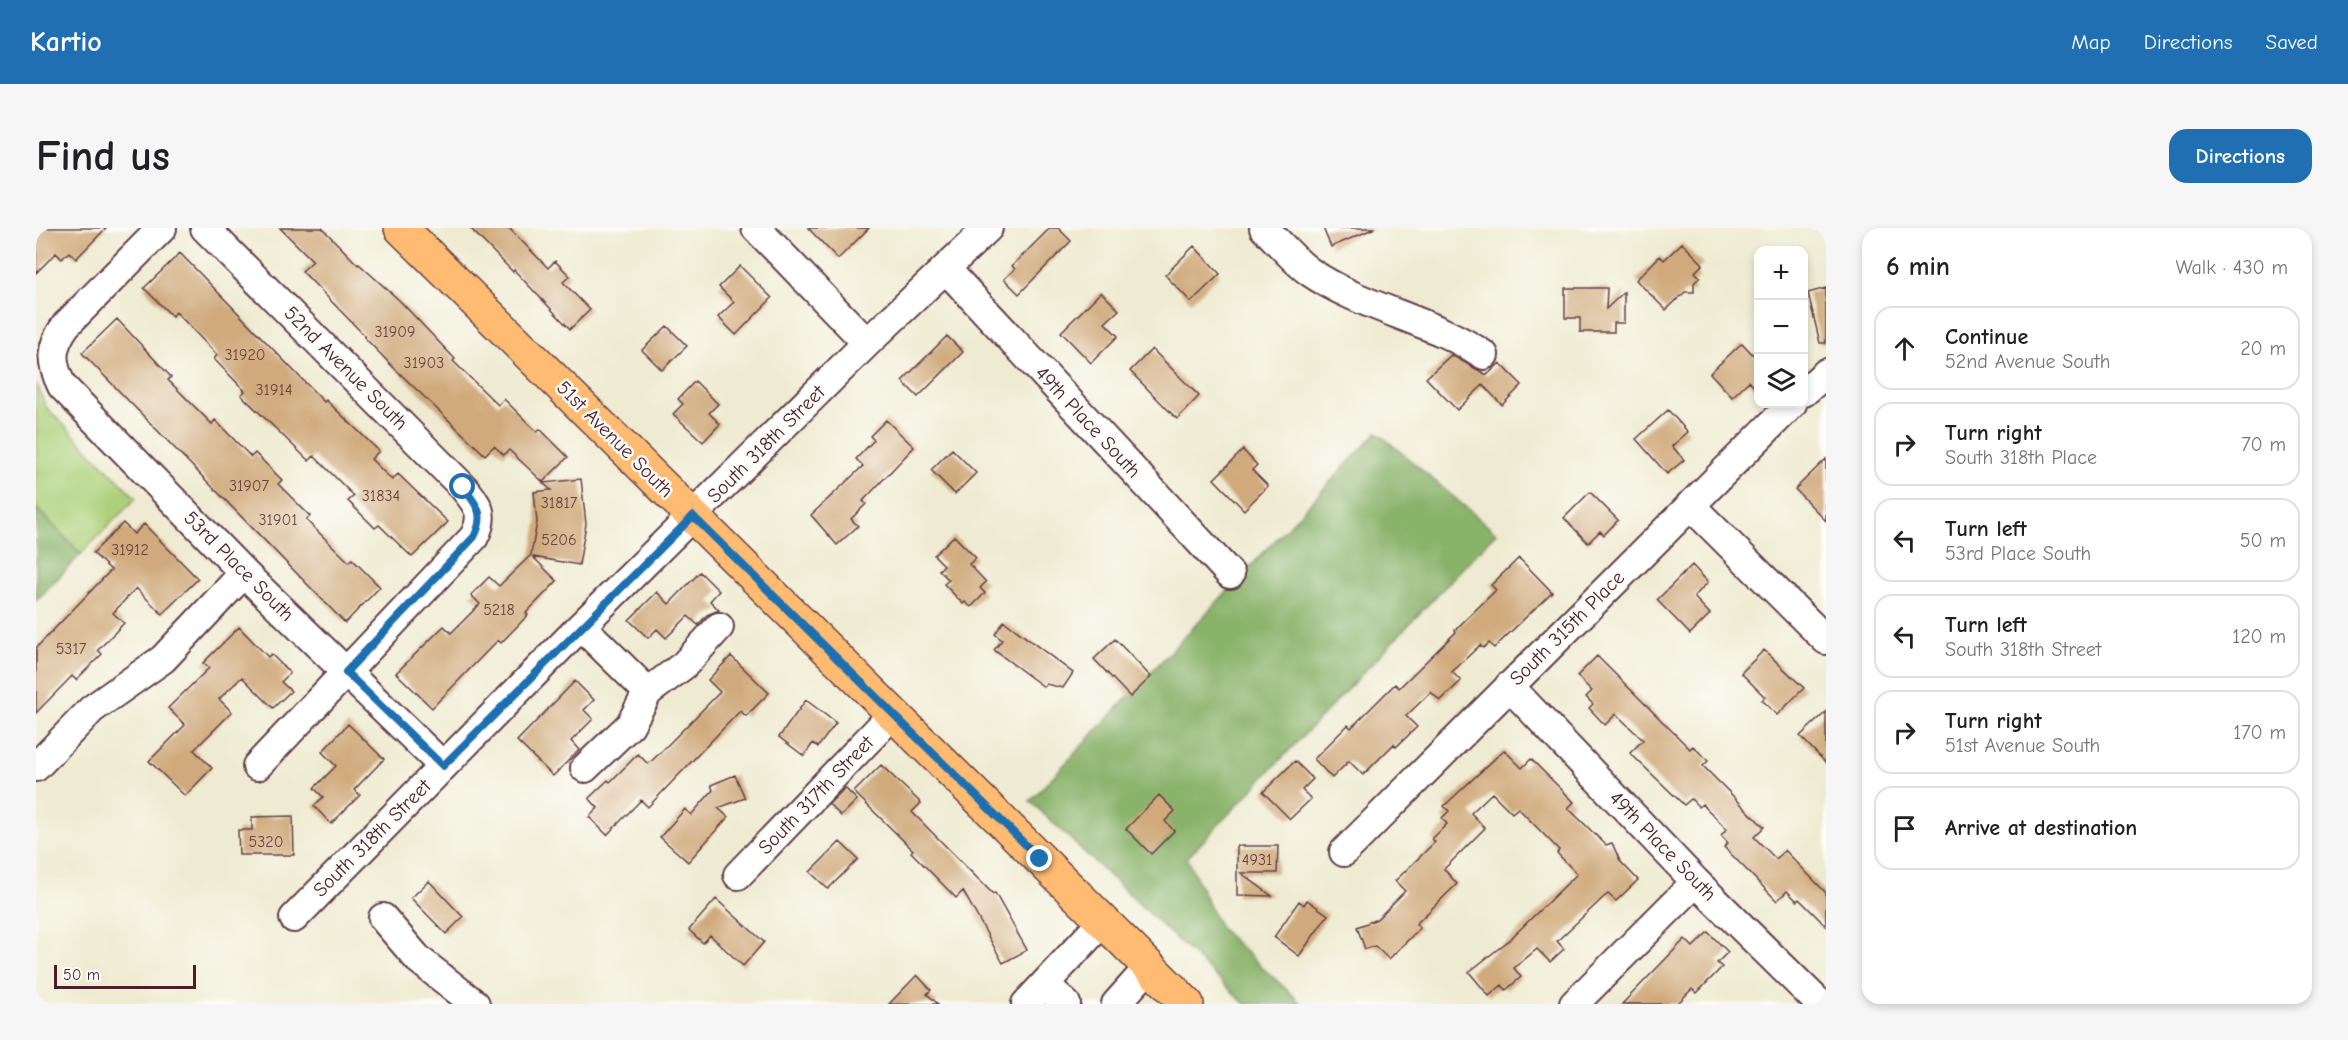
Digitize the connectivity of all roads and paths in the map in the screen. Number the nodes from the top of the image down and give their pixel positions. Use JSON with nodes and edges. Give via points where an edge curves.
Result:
{"nodes":[{"id":1,"x":162,"y":228,"type":"edge"},
{"id":2,"x":205,"y":228,"type":"edge"},
{"id":3,"x":401,"y":228,"type":"edge"},
{"id":4,"x":756,"y":228,"type":"edge"},
{"id":5,"x":988,"y":228,"type":"edge"},
{"id":6,"x":1264,"y":228,"type":"edge"},
{"id":7,"x":946,"y":269,"type":"junction"},
{"id":8,"x":867,"y":343,"type":"junction"},
{"id":9,"x":1484,"y":355,"type":"dead end"},
{"id":10,"x":1826,"y":373,"type":"edge"},
{"id":11,"x":1808,"y":388,"type":"edge"},
{"id":12,"x":1788,"y":408,"type":"edge"},
{"id":13,"x":1690,"y":506,"type":"junction"},
{"id":14,"x":693,"y":516,"type":"junction"},
{"id":15,"x":244,"y":573,"type":"junction"},
{"id":16,"x":1230,"y":574,"type":"dead end"},
{"id":17,"x":581,"y":626,"type":"junction"},
{"id":18,"x":719,"y":627,"type":"dead end"},
{"id":19,"x":1826,"y":640,"type":"edge"},
{"id":20,"x":346,"y":672,"type":"junction"},
{"id":21,"x":1509,"y":686,"type":"junction"},
{"id":22,"x":648,"y":692,"type":"junction"},
{"id":23,"x":893,"y":714,"type":"junction"},
{"id":24,"x":36,"y":766,"type":"edge"},
{"id":25,"x":257,"y":766,"type":"dead end"},
{"id":26,"x":443,"y":766,"type":"junction"},
{"id":27,"x":585,"y":768,"type":"dead end"},
{"id":28,"x":1344,"y":852,"type":"dead end"},
{"id":29,"x":738,"y":875,"type":"dead end"},
{"id":30,"x":1696,"y":882,"type":"junction"},
{"id":31,"x":294,"y":918,"type":"dead end"},
{"id":32,"x":383,"y":918,"type":"dead end"},
{"id":33,"x":1103,"y":921,"type":"junction"},
{"id":34,"x":1149,"y":967,"type":"junction"},
{"id":35,"x":1036,"y":994,"type":"edge"},
{"id":36,"x":475,"y":1004,"type":"edge"},
{"id":37,"x":1066,"y":1004,"type":"edge"},
{"id":38,"x":1116,"y":1004,"type":"edge"},
{"id":39,"x":1187,"y":1004,"type":"edge"},
{"id":40,"x":1574,"y":1004,"type":"edge"},
{"id":41,"x":1820,"y":1004,"type":"edge"}],
"edges":[{"from":1,"to":15,"type":"street","name":"53rd Place South","via":[[66,325],[57,338],[54,370],[62,386]]},
{"from":2,"to":20,"type":"street","name":"52nd Avenue South","via":[[463,487],[480,513],[481,524],[474,537]]},
{"from":3,"to":14,"type":"main road","name":"51st Avenue South"},
{"from":4,"to":8,"type":"street"},
{"from":5,"to":7,"type":"street","name":"South 318th Street"},
{"from":6,"to":9,"type":"street","via":[[1309,272],[1331,285],[1460,339]]},
{"from":7,"to":8,"type":"street","name":"South 318th Street"},
{"from":7,"to":16,"type":"street","name":"49th Place South"},
{"from":8,"to":14,"type":"street","name":"South 318th Street"},
{"from":10,"to":11,"type":"street"},
{"from":12,"to":13,"type":"street","name":"South 315th Place"},
{"from":13,"to":19,"type":"street"},
{"from":13,"to":21,"type":"street","name":"South 315th Place"},
{"from":14,"to":17,"type":"street","name":"South 318th Street"},
{"from":14,"to":23,"type":"main road","name":"51st Avenue South"},
{"from":15,"to":20,"type":"street","name":"53rd Place South"},
{"from":15,"to":24,"type":"street","via":[[163,658],[92,709]]},
{"from":17,"to":22,"type":"street"},
{"from":17,"to":26,"type":"street","name":"South 318th Street"},
{"from":18,"to":22,"type":"street","via":[[684,665]]},
{"from":20,"to":25,"type":"street"},
{"from":20,"to":26,"type":"street","name":"53rd Place South"},
{"from":21,"to":28,"type":"street","name":"South 315th Place"},
{"from":21,"to":30,"type":"street","name":"49th Place South"},
{"from":22,"to":27,"type":"street","via":[[630,725]]},
{"from":23,"to":29,"type":"street","name":"South 317th Street"},
{"from":23,"to":33,"type":"main road","name":"51st Avenue South"},
{"from":26,"to":31,"type":"street","name":"South 318th Street"},
{"from":30,"to":40,"type":"street"},
{"from":30,"to":41,"type":"street","name":"49th Place South"},
{"from":32,"to":36,"type":"street","via":[[418,959]]},
{"from":33,"to":34,"type":"main road","name":"51st Avenue South"},
{"from":33,"to":35,"type":"street"},
{"from":34,"to":38,"type":"street"},
{"from":34,"to":39,"type":"main road","name":"51st Avenue South"},
{"from":35,"to":37,"type":"street"}]}
